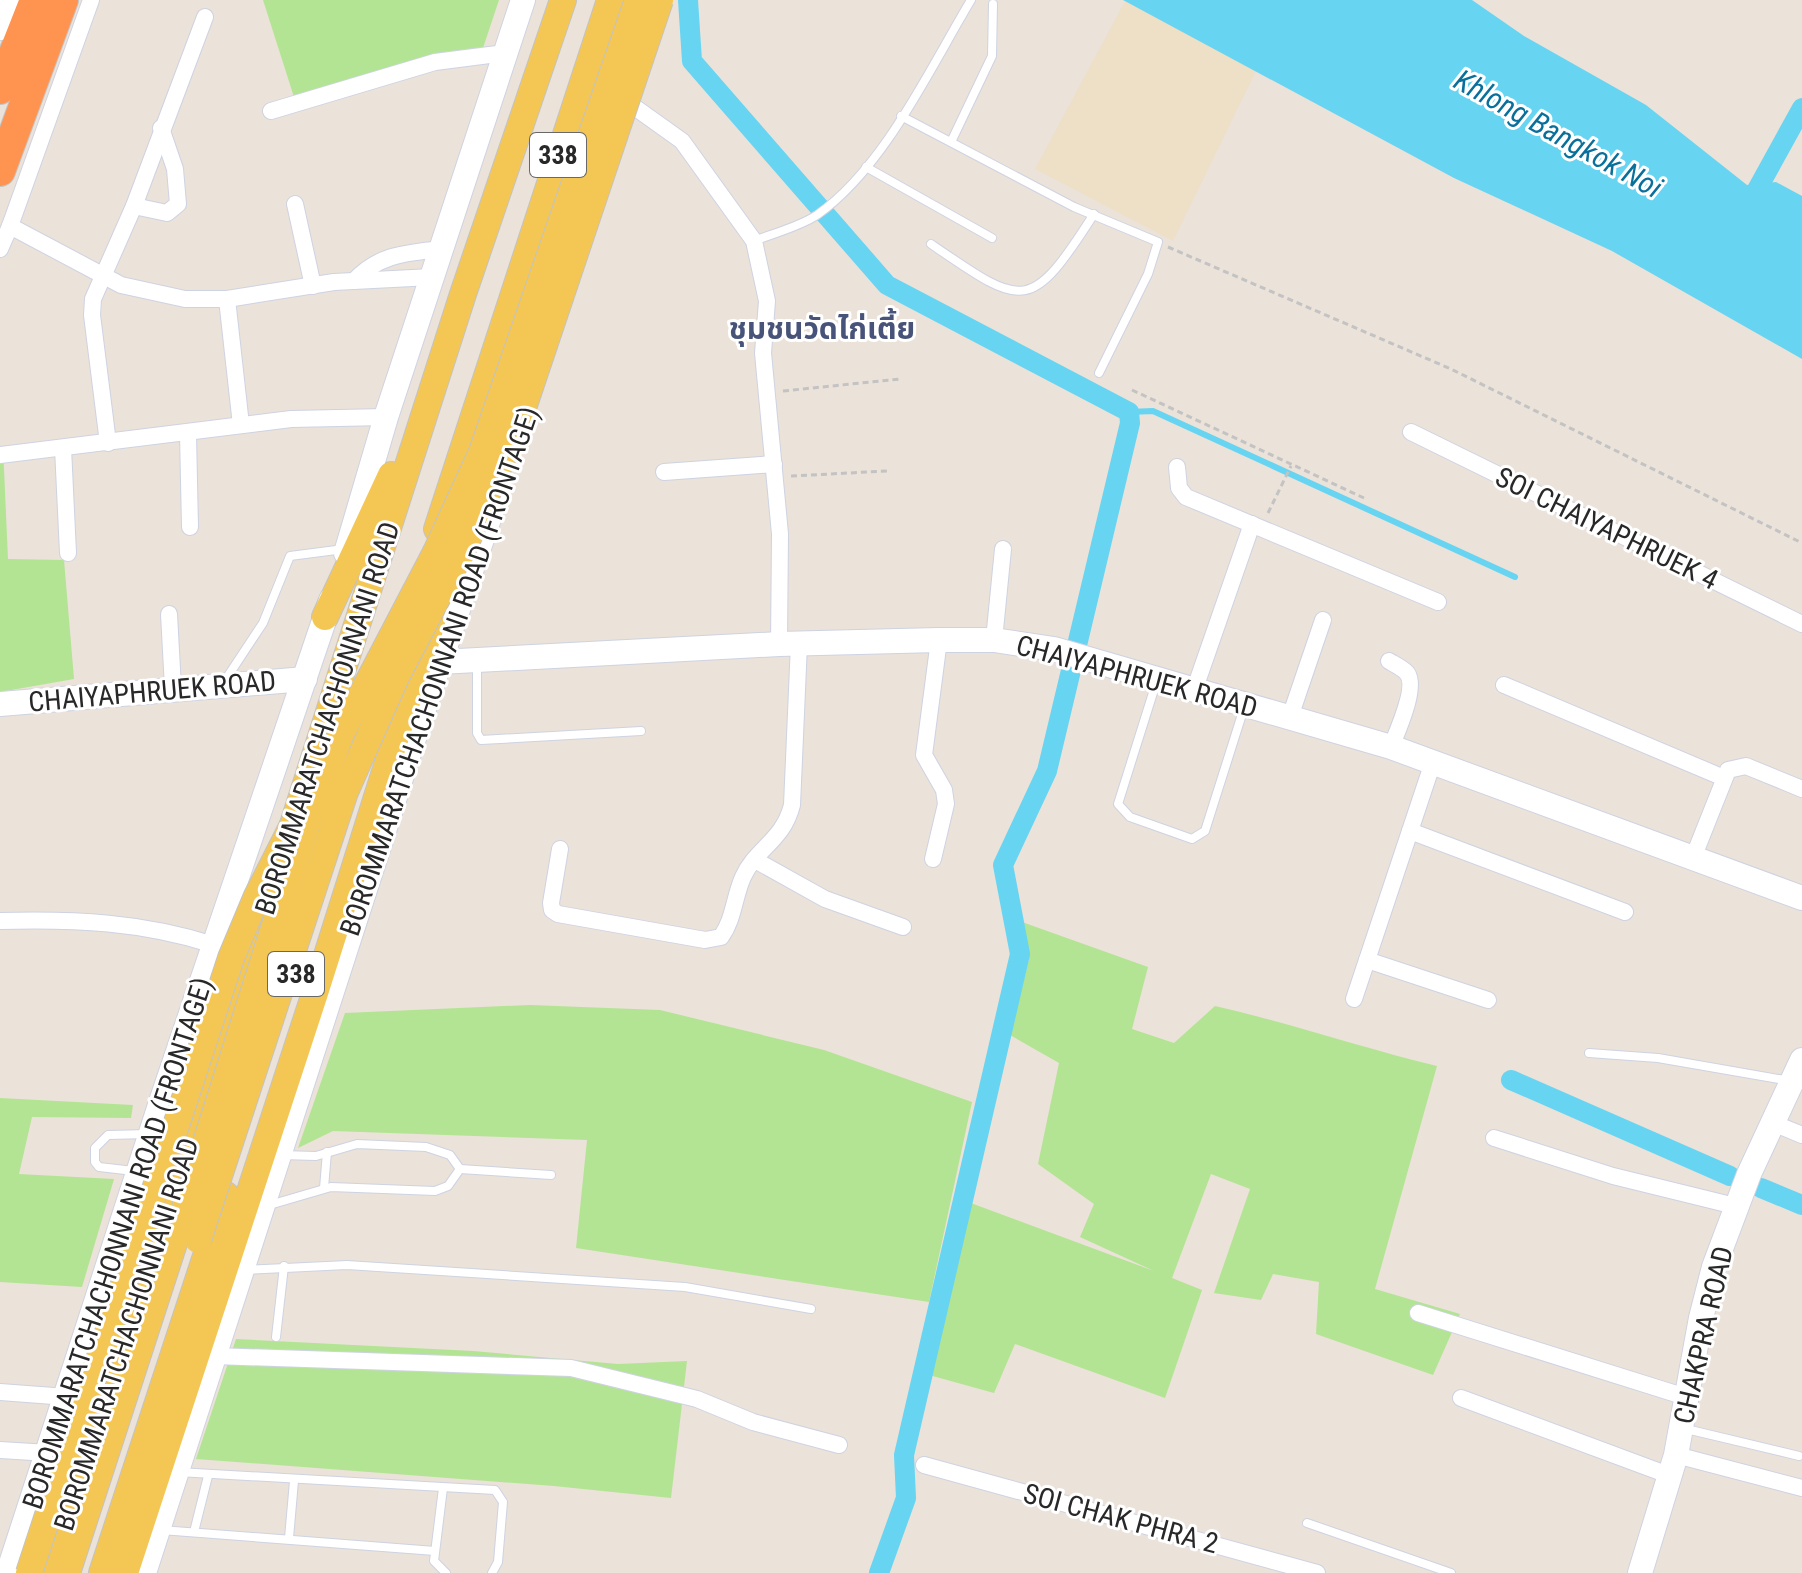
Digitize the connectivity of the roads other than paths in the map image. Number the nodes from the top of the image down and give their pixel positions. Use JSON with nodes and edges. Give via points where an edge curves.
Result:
{"nodes":[{"id":1,"x":12,"y":0,"type":"edge"},
{"id":2,"x":33,"y":0,"type":"edge"},
{"id":3,"x":63,"y":0,"type":"edge"},
{"id":4,"x":91,"y":0,"type":"edge"},
{"id":5,"x":523,"y":0,"type":"edge"},
{"id":6,"x":610,"y":0,"type":"edge"},
{"id":7,"x":638,"y":0,"type":"edge"},
{"id":8,"x":660,"y":0,"type":"edge"},
{"id":9,"x":668,"y":0,"type":"edge"},
{"id":10,"x":971,"y":0,"type":"edge"},
{"id":11,"x":561,"y":4,"type":"edge"},
{"id":12,"x":993,"y":4,"type":"dead end"},
{"id":13,"x":205,"y":17,"type":"dead end"},
{"id":14,"x":0,"y":28,"type":"edge"},
{"id":15,"x":505,"y":53,"type":"junction"},
{"id":16,"x":0,"y":58,"type":"edge"},
{"id":17,"x":0,"y":89,"type":"edge"},
{"id":18,"x":633,"y":106,"type":"junction"},
{"id":19,"x":271,"y":111,"type":"dead end"},
{"id":20,"x":901,"y":116,"type":"junction"},
{"id":21,"x":161,"y":128,"type":"junction"},
{"id":22,"x":951,"y":142,"type":"junction"},
{"id":23,"x":866,"y":167,"type":"junction"},
{"id":24,"x":0,"y":171,"type":"edge"},
{"id":25,"x":295,"y":204,"type":"dead end"},
{"id":26,"x":134,"y":206,"type":"junction"},
{"id":27,"x":1094,"y":214,"type":"junction"},
{"id":28,"x":10,"y":226,"type":"junction"},
{"id":29,"x":992,"y":238,"type":"dead end"},
{"id":30,"x":754,"y":241,"type":"junction"},
{"id":31,"x":931,"y":244,"type":"dead end"},
{"id":32,"x":0,"y":249,"type":"edge"},
{"id":33,"x":441,"y":249,"type":"junction"},
{"id":34,"x":103,"y":276,"type":"junction"},
{"id":35,"x":432,"y":277,"type":"junction"},
{"id":36,"x":354,"y":281,"type":"junction"},
{"id":37,"x":313,"y":286,"type":"junction"},
{"id":38,"x":227,"y":299,"type":"junction"},
{"id":39,"x":486,"y":373,"type":"junction"},
{"id":40,"x":1099,"y":373,"type":"dead end"},
{"id":41,"x":436,"y":378,"type":"junction"},
{"id":42,"x":386,"y":417,"type":"junction"},
{"id":43,"x":241,"y":425,"type":"junction"},
{"id":44,"x":1411,"y":432,"type":"dead end"},
{"id":45,"x":188,"y":434,"type":"junction"},
{"id":46,"x":108,"y":443,"type":"junction"},
{"id":47,"x":63,"y":448,"type":"junction"},
{"id":48,"x":0,"y":455,"type":"edge"},
{"id":49,"x":1177,"y":467,"type":"dead end"},
{"id":50,"x":775,"y":470,"type":"junction"},
{"id":51,"x":664,"y":472,"type":"dead end"},
{"id":52,"x":498,"y":495,"type":"junction"},
{"id":53,"x":1256,"y":525,"type":"junction"},
{"id":54,"x":190,"y":527,"type":"dead end"},
{"id":55,"x":347,"y":549,"type":"junction"},
{"id":56,"x":1003,"y":549,"type":"dead end"},
{"id":57,"x":68,"y":553,"type":"dead end"},
{"id":58,"x":440,"y":596,"type":"junction"},
{"id":59,"x":1438,"y":602,"type":"dead end"},
{"id":60,"x":169,"y":614,"type":"dead end"},
{"id":61,"x":325,"y":617,"type":"junction"},
{"id":62,"x":1323,"y":620,"type":"dead end"},
{"id":63,"x":1802,"y":624,"type":"edge"},
{"id":64,"x":939,"y":640,"type":"junction"},
{"id":65,"x":994,"y":640,"type":"junction"},
{"id":66,"x":789,"y":644,"type":"junction"},
{"id":67,"x":477,"y":660,"type":"junction"},
{"id":68,"x":1389,"y":661,"type":"dead end"},
{"id":69,"x":440,"y":662,"type":"junction"},
{"id":70,"x":1158,"y":677,"type":"junction"},
{"id":71,"x":305,"y":679,"type":"junction"},
{"id":72,"x":224,"y":683,"type":"junction"},
{"id":73,"x":1504,"y":685,"type":"dead end"},
{"id":74,"x":173,"y":688,"type":"junction"},
{"id":75,"x":1195,"y":688,"type":"junction"},
{"id":76,"x":0,"y":704,"type":"edge"},
{"id":77,"x":1246,"y":704,"type":"junction"},
{"id":78,"x":1290,"y":717,"type":"junction"},
{"id":79,"x":641,"y":731,"type":"dead end"},
{"id":80,"x":341,"y":734,"type":"junction"},
{"id":81,"x":1391,"y":747,"type":"junction"},
{"id":82,"x":1433,"y":762,"type":"junction"},
{"id":83,"x":1724,"y":778,"type":"junction"},
{"id":84,"x":1802,"y":789,"type":"edge"},
{"id":85,"x":1410,"y":831,"type":"junction"},
{"id":86,"x":560,"y":849,"type":"dead end"},
{"id":87,"x":1693,"y":858,"type":"junction"},
{"id":88,"x":933,"y":859,"type":"dead end"},
{"id":89,"x":755,"y":860,"type":"junction"},
{"id":90,"x":1802,"y":898,"type":"edge"},
{"id":91,"x":1625,"y":912,"type":"dead end"},
{"id":92,"x":0,"y":921,"type":"edge"},
{"id":93,"x":903,"y":927,"type":"dead end"},
{"id":94,"x":214,"y":945,"type":"junction"},
{"id":95,"x":1367,"y":960,"type":"junction"},
{"id":96,"x":1354,"y":999,"type":"dead end"},
{"id":97,"x":1488,"y":1000,"type":"dead end"},
{"id":98,"x":1589,"y":1053,"type":"dead end"},
{"id":99,"x":1797,"y":1071,"type":"edge"},
{"id":100,"x":1773,"y":1123,"type":"junction"},
{"id":101,"x":150,"y":1134,"type":"junction"},
{"id":102,"x":1802,"y":1135,"type":"edge"},
{"id":103,"x":1494,"y":1138,"type":"dead end"},
{"id":104,"x":327,"y":1152,"type":"junction"},
{"id":105,"x":280,"y":1155,"type":"junction"},
{"id":106,"x":460,"y":1169,"type":"junction"},
{"id":107,"x":138,"y":1172,"type":"junction"},
{"id":108,"x":551,"y":1175,"type":"dead end"},
{"id":109,"x":324,"y":1188,"type":"junction"},
{"id":110,"x":263,"y":1206,"type":"junction"},
{"id":111,"x":1735,"y":1206,"type":"junction"},
{"id":112,"x":188,"y":1237,"type":"junction"},
{"id":113,"x":284,"y":1266,"type":"junction"},
{"id":114,"x":243,"y":1270,"type":"junction"},
{"id":115,"x":811,"y":1309,"type":"dead end"},
{"id":116,"x":1418,"y":1313,"type":"dead end"},
{"id":117,"x":276,"y":1337,"type":"dead end"},
{"id":118,"x":215,"y":1356,"type":"junction"},
{"id":119,"x":0,"y":1392,"type":"edge"},
{"id":120,"x":67,"y":1397,"type":"junction"},
{"id":121,"x":1686,"y":1397,"type":"junction"},
{"id":122,"x":1461,"y":1398,"type":"dead end"},
{"id":123,"x":1682,"y":1427,"type":"junction"},
{"id":124,"x":839,"y":1445,"type":"dead end"},
{"id":125,"x":0,"y":1450,"type":"edge"},
{"id":126,"x":49,"y":1453,"type":"junction"},
{"id":127,"x":1799,"y":1456,"type":"dead end"},
{"id":128,"x":924,"y":1465,"type":"dead end"},
{"id":129,"x":1674,"y":1466,"type":"junction"},
{"id":130,"x":178,"y":1472,"type":"junction"},
{"id":131,"x":208,"y":1476,"type":"junction"},
{"id":132,"x":294,"y":1481,"type":"junction"},
{"id":133,"x":443,"y":1488,"type":"junction"},
{"id":134,"x":1802,"y":1488,"type":"edge"},
{"id":135,"x":1307,"y":1523,"type":"dead end"},
{"id":136,"x":158,"y":1530,"type":"junction"},
{"id":137,"x":194,"y":1532,"type":"junction"},
{"id":138,"x":289,"y":1538,"type":"junction"},
{"id":139,"x":435,"y":1551,"type":"junction"},
{"id":140,"x":8,"y":1573,"type":"edge"},
{"id":141,"x":29,"y":1573,"type":"edge"},
{"id":142,"x":48,"y":1573,"type":"edge"},
{"id":143,"x":67,"y":1573,"type":"edge"},
{"id":144,"x":92,"y":1573,"type":"edge"},
{"id":145,"x":102,"y":1573,"type":"edge"},
{"id":146,"x":125,"y":1573,"type":"edge"},
{"id":147,"x":144,"y":1573,"type":"edge"},
{"id":148,"x":446,"y":1573,"type":"edge"},
{"id":149,"x":492,"y":1573,"type":"edge"},
{"id":150,"x":1317,"y":1573,"type":"edge"},
{"id":151,"x":1451,"y":1573,"type":"edge"},
{"id":152,"x":1640,"y":1573,"type":"edge"}],
"edges":[{"from":1,"to":14,"type":"main road"},
{"from":2,"to":16,"type":"main road"},
{"from":2,"to":17,"type":"highway"},
{"from":3,"to":24,"type":"highway"},
{"from":4,"to":28,"type":"street"},
{"from":5,"to":15,"type":"main road","name":"BOROMMARATCHACHONNANI ROAD (FRONTAGE)"},
{"from":6,"to":39,"type":"main road","name":"BOROMMARATCHACHONNANI ROAD","number":"338"},
{"from":7,"to":80,"type":"main road","bridge":true,"via":[[482,452]]},
{"from":8,"to":58,"type":"main road","bridge":true,"via":[[521,414]]},
{"from":9,"to":18,"type":"main road","name":"BOROMMARATCHACHONNANI ROAD (FRONTAGE)","number":"338"},
{"from":10,"to":20,"type":"lane"},
{"from":11,"to":41,"type":"main road","name":"BOROMMARATCHACHONNANI ROAD","number":"338"},
{"from":12,"to":22,"type":"lane","via":[[992,56]]},
{"from":13,"to":21,"type":"street"},
{"from":15,"to":19,"type":"street","via":[[435,62]]},
{"from":15,"to":33,"type":"main road","name":"BOROMMARATCHACHONNANI ROAD (FRONTAGE)"},
{"from":18,"to":30,"type":"street","via":[[682,141]]},
{"from":18,"to":52,"type":"main road","name":"BOROMMARATCHACHONNANI ROAD (FRONTAGE)","number":"338"},
{"from":20,"to":22,"type":"lane"},
{"from":20,"to":23,"type":"lane"},
{"from":21,"to":26,"type":"street"},
{"from":21,"to":26,"type":"street","via":[[175,169],[178,204],[167,213]]},
{"from":22,"to":27,"type":"lane"},
{"from":23,"to":29,"type":"lane"},
{"from":23,"to":30,"type":"lane","via":[[814,217]]},
{"from":25,"to":37,"type":"street"},
{"from":26,"to":34,"type":"street"},
{"from":27,"to":31,"type":"lane","via":[[1067,257],[1027,291],[1009,293],[988,284]]},
{"from":27,"to":40,"type":"lane","via":[[1158,242],[1148,274]]},
{"from":28,"to":32,"type":"street"},
{"from":28,"to":34,"type":"street"},
{"from":30,"to":50,"type":"street","via":[[767,301],[763,353]]},
{"from":33,"to":35,"type":"main road","name":"BOROMMARATCHACHONNANI ROAD (FRONTAGE)"},
{"from":33,"to":36,"type":"street","via":[[391,255]]},
{"from":34,"to":38,"type":"street","via":[[148,293]]},
{"from":34,"to":46,"type":"street","via":[[92,315]]},
{"from":35,"to":36,"type":"street"},
{"from":35,"to":42,"type":"main road","name":"BOROMMARATCHACHONNANI ROAD (FRONTAGE)"},
{"from":36,"to":37,"type":"street"},
{"from":37,"to":38,"type":"street"},
{"from":38,"to":43,"type":"street"},
{"from":39,"to":52,"type":"main road"},
{"from":39,"to":145,"type":"main road","name":"BOROMMARATCHACHONNANI ROAD","number":"338"},
{"from":41,"to":61,"type":"main road"},
{"from":41,"to":142,"type":"main road","name":"BOROMMARATCHACHONNANI ROAD","number":"338"},
{"from":42,"to":43,"type":"street"},
{"from":42,"to":55,"type":"main road","name":"BOROMMARATCHACHONNANI ROAD (FRONTAGE)"},
{"from":43,"to":45,"type":"street"},
{"from":44,"to":63,"type":"street","name":"SOI CHAIYAPHRUEK 4"},
{"from":45,"to":46,"type":"street"},
{"from":45,"to":54,"type":"street"},
{"from":46,"to":47,"type":"street"},
{"from":47,"to":48,"type":"street"},
{"from":47,"to":57,"type":"street"},
{"from":49,"to":53,"type":"street","via":[[1179,488],[1186,497]]},
{"from":50,"to":51,"type":"street"},
{"from":50,"to":66,"type":"street"},
{"from":52,"to":69,"type":"main road","name":"BOROMMARATCHACHONNANI ROAD (FRONTAGE)","number":"338"},
{"from":53,"to":59,"type":"street"},
{"from":53,"to":75,"type":"street"},
{"from":55,"to":61,"type":"main road","name":"BOROMMARATCHACHONNANI ROAD (FRONTAGE)"},
{"from":55,"to":72,"type":"lane","via":[[290,556],[263,623]]},
{"from":56,"to":65,"type":"street"},
{"from":58,"to":112,"type":"main road","bridge":true,"via":[[375,720],[345,792]]},
{"from":58,"to":146,"type":"main road","bridge":true},
{"from":60,"to":74,"type":"street"},
{"from":61,"to":71,"type":"main road","name":"BOROMMARATCHACHONNANI ROAD (FRONTAGE)"},
{"from":62,"to":78,"type":"street"},
{"from":64,"to":65,"type":"main road","name":"CHAIYAPHRUEK ROAD"},
{"from":64,"to":66,"type":"main road","name":"CHAIYAPHRUEK ROAD"},
{"from":64,"to":88,"type":"street","via":[[924,755],[946,804]]},
{"from":65,"to":70,"type":"main road","name":"CHAIYAPHRUEK ROAD","via":[[1054,649]]},
{"from":66,"to":67,"type":"main road","name":"CHAIYAPHRUEK ROAD"},
{"from":66,"to":89,"type":"street","via":[[792,805],[782,833]]},
{"from":67,"to":69,"type":"main road","name":"CHAIYAPHRUEK ROAD"},
{"from":67,"to":79,"type":"lane","via":[[481,740]]},
{"from":68,"to":81,"type":"street","via":[[1411,680]]},
{"from":69,"to":105,"type":"main road","name":"BOROMMARATCHACHONNANI ROAD (FRONTAGE)","number":"338"},
{"from":70,"to":75,"type":"main road","name":"CHAIYAPHRUEK ROAD"},
{"from":70,"to":77,"type":"lane","via":[[1118,804],[1130,817],[1192,839],[1205,831]]},
{"from":71,"to":72,"type":"main road","name":"CHAIYAPHRUEK ROAD"},
{"from":71,"to":94,"type":"main road","name":"BOROMMARATCHACHONNANI ROAD (FRONTAGE)"},
{"from":72,"to":74,"type":"main road","name":"CHAIYAPHRUEK ROAD"},
{"from":73,"to":83,"type":"street"},
{"from":74,"to":76,"type":"main road","name":"CHAIYAPHRUEK ROAD"},
{"from":75,"to":77,"type":"main road","name":"CHAIYAPHRUEK ROAD"},
{"from":77,"to":78,"type":"main road","name":"CHAIYAPHRUEK ROAD"},
{"from":78,"to":81,"type":"main road","name":"CHAIYAPHRUEK ROAD"},
{"from":80,"to":112,"type":"main road","bridge":true,"via":[[277,914]]},
{"from":80,"to":141,"type":"main road","bridge":true,"via":[[231,958]]},
{"from":81,"to":82,"type":"main road","name":"CHAIYAPHRUEK ROAD"},
{"from":82,"to":85,"type":"street"},
{"from":82,"to":87,"type":"main road","name":"CHAIYAPHRUEK ROAD"},
{"from":83,"to":84,"type":"street","via":[[1735,766],[1746,766]]},
{"from":83,"to":87,"type":"street"},
{"from":85,"to":91,"type":"street"},
{"from":85,"to":95,"type":"street"},
{"from":86,"to":89,"type":"street","via":[[552,910],[705,940],[716,940],[726,930],[742,879]]},
{"from":87,"to":90,"type":"main road","name":"CHAIYAPHRUEK ROAD"},
{"from":89,"to":93,"type":"street","via":[[825,899]]},
{"from":92,"to":94,"type":"street","via":[[114,922],[164,929]]},
{"from":94,"to":101,"type":"main road","name":"BOROMMARATCHACHONNANI ROAD (FRONTAGE)"},
{"from":95,"to":96,"type":"street"},
{"from":95,"to":97,"type":"street"},
{"from":98,"to":99,"type":"lane"},
{"from":99,"to":100,"type":"main road","name":"CHAKPRA ROAD"},
{"from":100,"to":102,"type":"street"},
{"from":100,"to":111,"type":"main road","name":"CHAKPRA ROAD"},
{"from":101,"to":107,"type":"main road","name":"BOROMMARATCHACHONNANI ROAD (FRONTAGE)"},
{"from":101,"to":107,"type":"lane","via":[[108,1135],[95,1148],[99,1167]]},
{"from":103,"to":111,"type":"street","via":[[1613,1176]]},
{"from":104,"to":105,"type":"lane"},
{"from":104,"to":106,"type":"lane","via":[[357,1144],[426,1147],[450,1155]]},
{"from":104,"to":109,"type":"lane"},
{"from":105,"to":110,"type":"main road","name":"BOROMMARATCHACHONNANI ROAD (FRONTAGE)","number":"338"},
{"from":106,"to":108,"type":"lane"},
{"from":106,"to":109,"type":"lane","via":[[448,1186],[435,1191]]},
{"from":107,"to":120,"type":"main road","name":"BOROMMARATCHACHONNANI ROAD (FRONTAGE)"},
{"from":109,"to":110,"type":"lane"},
{"from":110,"to":114,"type":"main road","name":"BOROMMARATCHACHONNANI ROAD (FRONTAGE)","number":"338"},
{"from":111,"to":121,"type":"main road","name":"CHAKPRA ROAD","via":[[1701,1318]]},
{"from":112,"to":143,"type":"main road"},
{"from":112,"to":144,"type":"main road"},
{"from":113,"to":114,"type":"lane"},
{"from":113,"to":115,"type":"lane","via":[[347,1265],[685,1287]]},
{"from":113,"to":117,"type":"lane"},
{"from":114,"to":118,"type":"main road","name":"BOROMMARATCHACHONNANI ROAD (FRONTAGE)","number":"338"},
{"from":116,"to":121,"type":"street"},
{"from":118,"to":124,"type":"street","via":[[571,1368],[697,1399],[753,1422]]},
{"from":118,"to":130,"type":"main road","name":"BOROMMARATCHACHONNANI ROAD (FRONTAGE)","number":"338"},
{"from":119,"to":120,"type":"street"},
{"from":120,"to":126,"type":"main road","name":"BOROMMARATCHACHONNANI ROAD (FRONTAGE)"},
{"from":121,"to":123,"type":"main road","name":"CHAKPRA ROAD"},
{"from":122,"to":129,"type":"street"},
{"from":123,"to":127,"type":"lane"},
{"from":123,"to":129,"type":"main road","name":"CHAKPRA ROAD"},
{"from":125,"to":126,"type":"street"},
{"from":126,"to":140,"type":"main road","name":"BOROMMARATCHACHONNANI ROAD (FRONTAGE)"},
{"from":128,"to":150,"type":"street","name":"SOI CHAK PHRA 2"},
{"from":129,"to":134,"type":"street"},
{"from":129,"to":152,"type":"main road","name":"CHAKPRA ROAD"},
{"from":130,"to":131,"type":"lane"},
{"from":130,"to":136,"type":"main road","name":"BOROMMARATCHACHONNANI ROAD (FRONTAGE)","number":"338"},
{"from":131,"to":132,"type":"lane"},
{"from":131,"to":137,"type":"lane"},
{"from":132,"to":133,"type":"lane"},
{"from":132,"to":138,"type":"lane"},
{"from":133,"to":139,"type":"lane"},
{"from":133,"to":149,"type":"lane","via":[[481,1488],[501,1495],[498,1562]]},
{"from":135,"to":151,"type":"lane"},
{"from":136,"to":137,"type":"lane"},
{"from":136,"to":147,"type":"main road","name":"BOROMMARATCHACHONNANI ROAD (FRONTAGE)","number":"338"},
{"from":137,"to":138,"type":"lane"},
{"from":138,"to":139,"type":"lane"},
{"from":139,"to":148,"type":"lane","via":[[436,1567]]}]}
